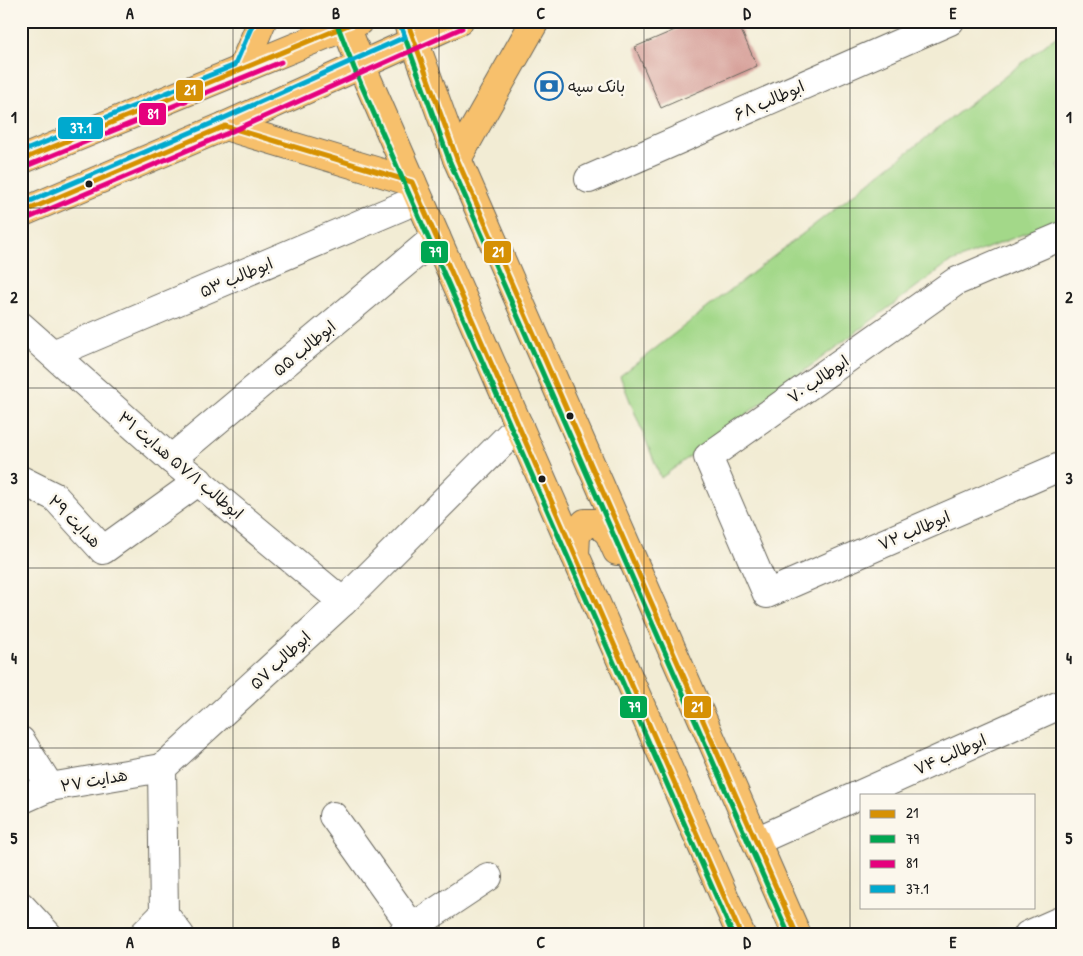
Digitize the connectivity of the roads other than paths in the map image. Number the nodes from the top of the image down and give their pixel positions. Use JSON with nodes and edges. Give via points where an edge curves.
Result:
{"nodes":[{"id":1,"x":262,"y":21,"type":"edge"},
{"id":2,"x":458,"y":21,"type":"edge"},
{"id":3,"x":535,"y":21,"type":"edge"},
{"id":4,"x":950,"y":21,"type":"edge"},
{"id":5,"x":350,"y":23,"type":"edge"},
{"id":6,"x":411,"y":31,"type":"edge"},
{"id":7,"x":360,"y":65,"type":"junction"},
{"id":8,"x":241,"y":71,"type":"junction"},
{"id":9,"x":225,"y":126,"type":"junction"},
{"id":10,"x":457,"y":159,"type":"junction"},
{"id":11,"x":21,"y":160,"type":"edge"},
{"id":12,"x":588,"y":178,"type":"dead end"},
{"id":13,"x":416,"y":191,"type":"junction"},
{"id":14,"x":21,"y":213,"type":"edge"},
{"id":15,"x":1062,"y":236,"type":"edge"},
{"id":16,"x":436,"y":237,"type":"junction"},
{"id":17,"x":21,"y":326,"type":"edge"},
{"id":18,"x":54,"y":354,"type":"junction"},
{"id":19,"x":519,"y":426,"type":"junction"},
{"id":20,"x":171,"y":459,"type":"junction"},
{"id":21,"x":1062,"y":466,"type":"edge"},
{"id":22,"x":21,"y":480,"type":"edge"},
{"id":23,"x":199,"y":481,"type":"junction"},
{"id":24,"x":575,"y":555,"type":"junction"},
{"id":25,"x":767,"y":594,"type":"joint"},
{"id":26,"x":648,"y":595,"type":"junction"},
{"id":27,"x":343,"y":602,"type":"junction"},
{"id":28,"x":1062,"y":704,"type":"edge"},
{"id":29,"x":21,"y":741,"type":"edge"},
{"id":30,"x":162,"y":768,"type":"junction"},
{"id":31,"x":50,"y":787,"type":"junction"},
{"id":32,"x":860,"y":794,"type":"edge"},
{"id":33,"x":861,"y":794,"type":"edge"},
{"id":34,"x":21,"y":800,"type":"edge"},
{"id":35,"x":333,"y":816,"type":"dead end"},
{"id":36,"x":756,"y":841,"type":"junction"},
{"id":37,"x":488,"y":877,"type":"dead end"},
{"id":38,"x":21,"y":906,"type":"edge"},
{"id":39,"x":1062,"y":920,"type":"edge"},
{"id":40,"x":172,"y":925,"type":"edge"},
{"id":41,"x":406,"y":931,"type":"edge"},
{"id":42,"x":48,"y":935,"type":"edge"},
{"id":43,"x":143,"y":935,"type":"edge"},
{"id":44,"x":741,"y":935,"type":"edge"},
{"id":45,"x":797,"y":935,"type":"edge"},
{"id":46,"x":1028,"y":935,"type":"edge"}],
"edges":[{"from":1,"to":8,"type":"main road"},
{"from":2,"to":6,"type":"main road"},
{"from":3,"to":10,"type":"main road"},
{"from":4,"to":12,"type":"street","name":"ابوطالب ۶۸"},
{"from":5,"to":7,"type":"main road"},
{"from":5,"to":8,"type":"main road"},
{"from":6,"to":7,"type":"main road"},
{"from":6,"to":10,"type":"main road"},
{"from":7,"to":9,"type":"main road"},
{"from":7,"to":13,"type":"main road"},
{"from":8,"to":11,"type":"main road"},
{"from":9,"to":13,"type":"main road"},
{"from":9,"to":14,"type":"main road"},
{"from":10,"to":26,"type":"main road"},
{"from":13,"to":16,"type":"main road"},
{"from":13,"to":18,"type":"street","name":"ابوطالب ۵۳"},
{"from":15,"to":25,"type":"street","name":"ابوطالب ۷۰","via":[[955,282],[708,457]]},
{"from":16,"to":19,"type":"main road"},
{"from":16,"to":20,"type":"street","name":"ابوطالب ۵۵"},
{"from":17,"to":18,"type":"street","name":"ابوطالب ۵۷/۱ هدایت ۳۱"},
{"from":18,"to":20,"type":"street","name":"ابوطالب ۵۷/۱ هدایت ۳۱"},
{"from":19,"to":24,"type":"main road"},
{"from":19,"to":27,"type":"street","name":"ابوطالب ۵۷"},
{"from":20,"to":23,"type":"street","name":"ابوطالب ۵۷/۱ هدایت ۳۱"},
{"from":21,"to":25,"type":"street","name":"ابوطالب ۷۲"},
{"from":22,"to":23,"type":"street","name":"هدایت ۲۹","via":[[55,497],[103,550]]},
{"from":23,"to":27,"type":"street","name":"ابوطالب ۵۷/۱ هدایت ۳۱"},
{"from":24,"to":26,"type":"main road","via":[[576,535],[580,529],[585,523],[598,524],[609,533],[632,586]]},
{"from":24,"to":44,"type":"main road"},
{"from":26,"to":36,"type":"main road"},
{"from":27,"to":30,"type":"street","name":"ابوطالب ۵۷"},
{"from":28,"to":33,"type":"street","name":"ابوطالب ۷۴"},
{"from":29,"to":31,"type":"street","name":"هدایت ۲۷"},
{"from":30,"to":31,"type":"street","name":"هدایت ۲۷"},
{"from":30,"to":40,"type":"street"},
{"from":31,"to":34,"type":"street"},
{"from":32,"to":36,"type":"street","name":"ابوطالب ۷۴"},
{"from":35,"to":41,"type":"street"},
{"from":36,"to":45,"type":"main road"},
{"from":37,"to":41,"type":"street"},
{"from":38,"to":42,"type":"street"},
{"from":39,"to":46,"type":"street"},
{"from":40,"to":43,"type":"street"}]}
